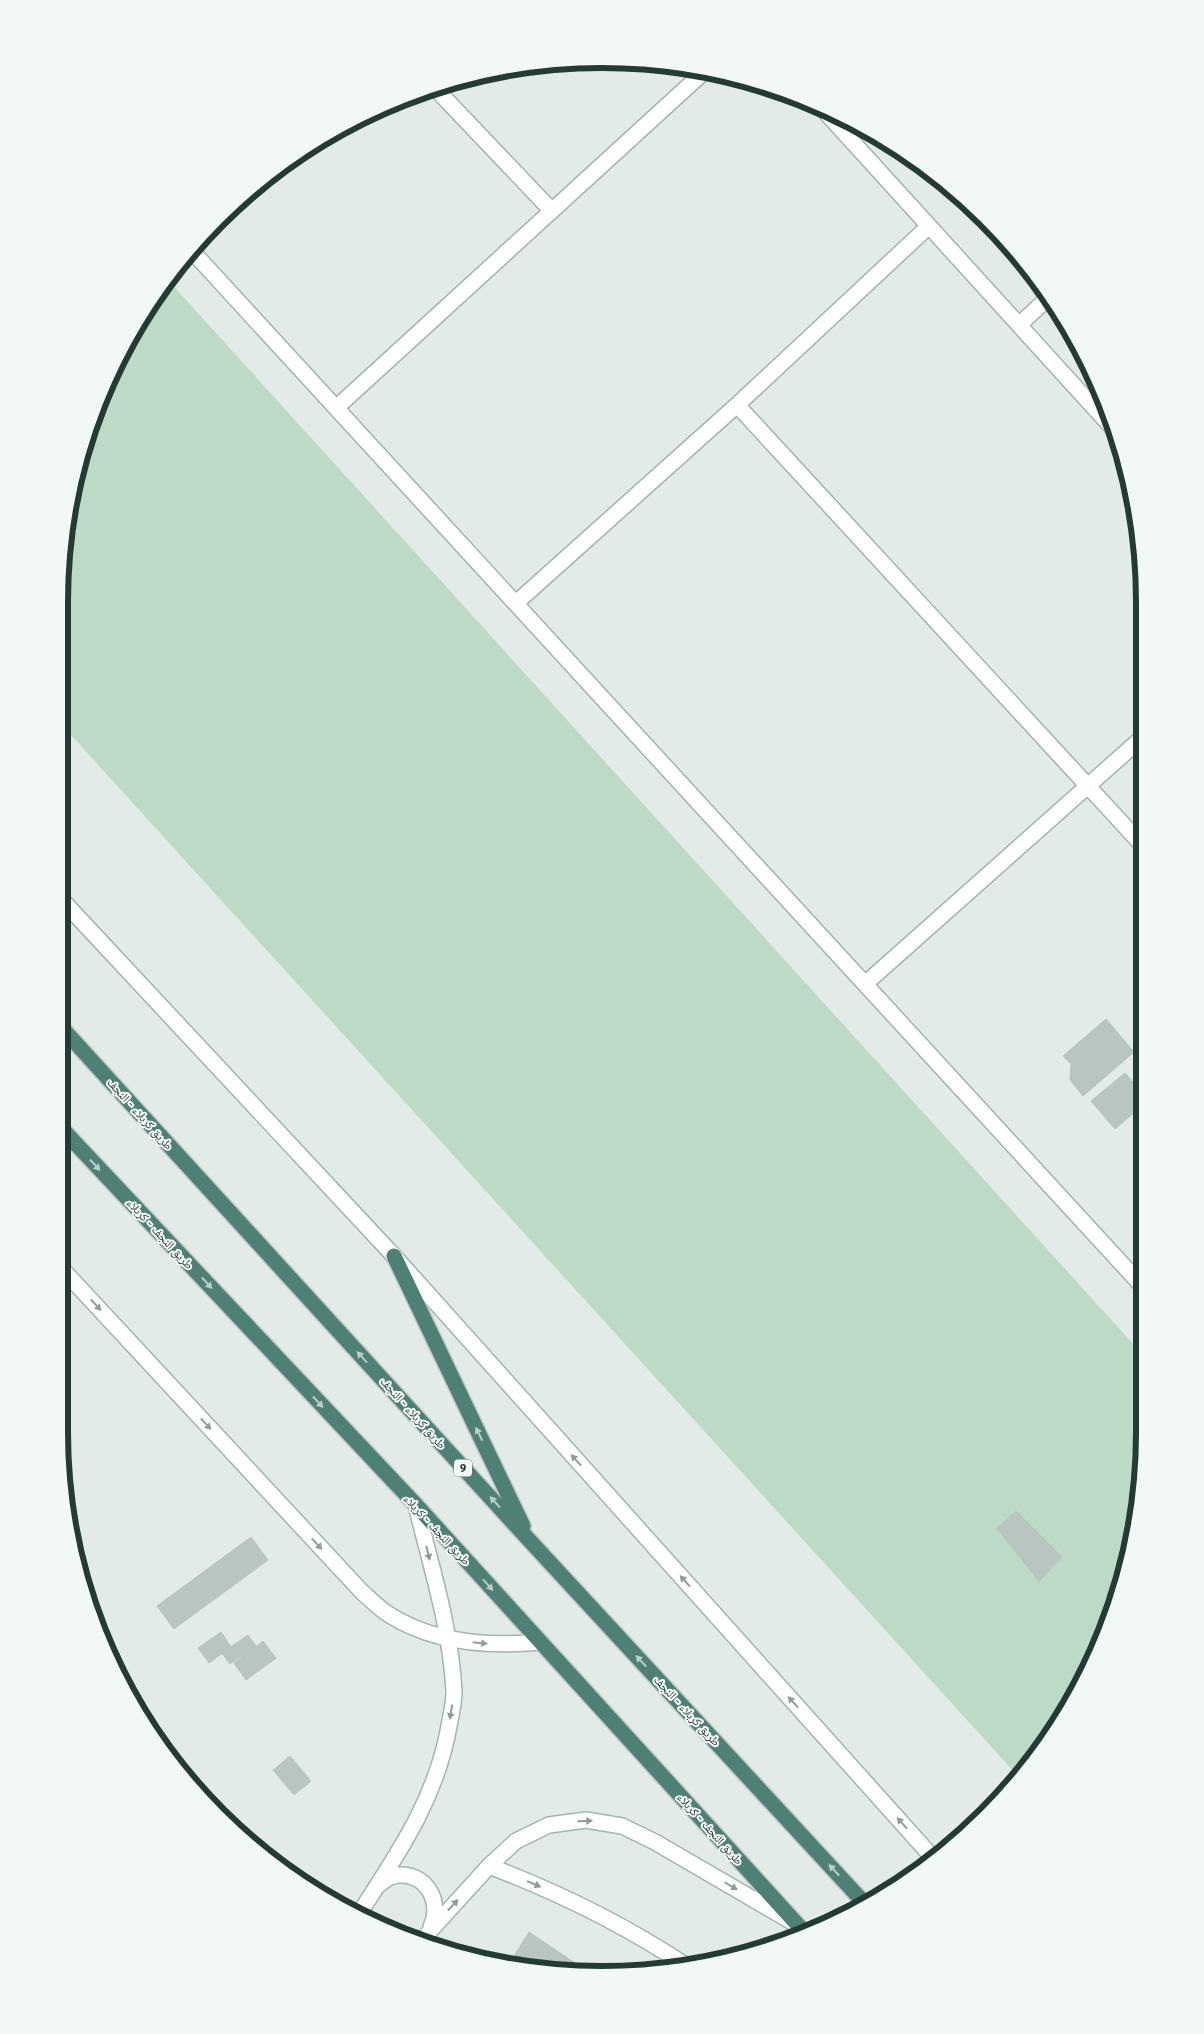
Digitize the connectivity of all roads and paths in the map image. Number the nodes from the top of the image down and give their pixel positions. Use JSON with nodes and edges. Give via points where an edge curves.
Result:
{"nodes":[{"id":1,"x":699,"y":77,"type":"edge"},
{"id":2,"x":439,"y":93,"type":"edge"},
{"id":3,"x":833,"y":121,"type":"edge"},
{"id":4,"x":552,"y":211,"type":"junction"},
{"id":5,"x":929,"y":226,"type":"junction"},
{"id":6,"x":196,"y":255,"type":"edge"},
{"id":7,"x":1044,"y":302,"type":"edge"},
{"id":8,"x":1019,"y":325,"type":"junction"},
{"id":9,"x":737,"y":405,"type":"junction"},
{"id":10,"x":336,"y":408,"type":"junction"},
{"id":11,"x":1104,"y":418,"type":"edge"},
{"id":12,"x":516,"y":603,"type":"junction"},
{"id":13,"x":1136,"y":743,"type":"edge"},
{"id":14,"x":1088,"y":787,"type":"junction"},
{"id":15,"x":1136,"y":838,"type":"edge"},
{"id":16,"x":68,"y":907,"type":"edge"},
{"id":17,"x":865,"y":984,"type":"junction"},
{"id":18,"x":68,"y":1035,"type":"edge"},
{"id":19,"x":68,"y":1135,"type":"edge"},
{"id":20,"x":394,"y":1256,"type":"junction"},
{"id":21,"x":68,"y":1275,"type":"edge"},
{"id":22,"x":1136,"y":1279,"type":"edge"},
{"id":23,"x":416,"y":1505,"type":"junction"},
{"id":24,"x":530,"y":1541,"type":"junction"},
{"id":25,"x":448,"y":1638,"type":"junction"},
{"id":26,"x":540,"y":1642,"type":"junction"},
{"id":27,"x":929,"y":1854,"type":"edge"},
{"id":28,"x":489,"y":1866,"type":"junction"},
{"id":29,"x":377,"y":1886,"type":"junction"},
{"id":30,"x":861,"y":1899,"type":"edge"},
{"id":31,"x":362,"y":1909,"type":"edge"},
{"id":32,"x":800,"y":1928,"type":"edge"},
{"id":33,"x":801,"y":1928,"type":"edge"},
{"id":34,"x":426,"y":1936,"type":"edge"},
{"id":35,"x":678,"y":1961,"type":"edge"}],
"edges":[{"from":1,"to":4,"type":"street"},
{"from":2,"to":4,"type":"street"},
{"from":3,"to":5,"type":"street"},
{"from":4,"to":10,"type":"street"},
{"from":5,"to":8,"type":"street"},
{"from":5,"to":9,"type":"street"},
{"from":6,"to":10,"type":"street"},
{"from":7,"to":8,"type":"street"},
{"from":8,"to":11,"type":"street"},
{"from":9,"to":12,"type":"street"},
{"from":9,"to":14,"type":"street"},
{"from":10,"to":12,"type":"street"},
{"from":12,"to":17,"type":"street"},
{"from":13,"to":14,"type":"street"},
{"from":14,"to":15,"type":"street"},
{"from":14,"to":17,"type":"street"},
{"from":16,"to":20,"type":"street"},
{"from":17,"to":22,"type":"street"},
{"from":24,"to":18,"type":"highway","name":"طريق کربلاء - النجف","number":"9","one_way":true},
{"from":19,"to":23,"type":"highway","name":"طريق النجف - کربلاء","one_way":true},
{"from":24,"to":20,"type":"highway","one_way":true},
{"from":27,"to":20,"type":"street","one_way":true},
{"from":21,"to":25,"type":"street","one_way":true,"via":[[362,1592],[388,1614]]},
{"from":23,"to":25,"type":"street","one_way":true},
{"from":23,"to":26,"type":"highway","name":"طريق النجف - کربلاء","one_way":true},
{"from":30,"to":24,"type":"highway","name":"طريق کربلاء - النجف","number":"9","one_way":true},
{"from":25,"to":26,"type":"street","one_way":true,"via":[[478,1644]]},
{"from":25,"to":29,"type":"street","one_way":true,"via":[[454,1694],[447,1738],[434,1784],[412,1829]]},
{"from":26,"to":33,"type":"highway","name":"طريق النجف - کربلاء"},
{"from":28,"to":32,"type":"street","one_way":true,"via":[[516,1841],[549,1825],[586,1820],[622,1826],[655,1842]]},
{"from":34,"to":28,"type":"street","one_way":true},
{"from":28,"to":35,"type":"street","one_way":true,"via":[[614,1921]]},
{"from":29,"to":31,"type":"street"},
{"from":29,"to":34,"type":"street","via":[[390,1878],[404,1875],[418,1879],[429,1889],[435,1902],[436,1917]]}]}
